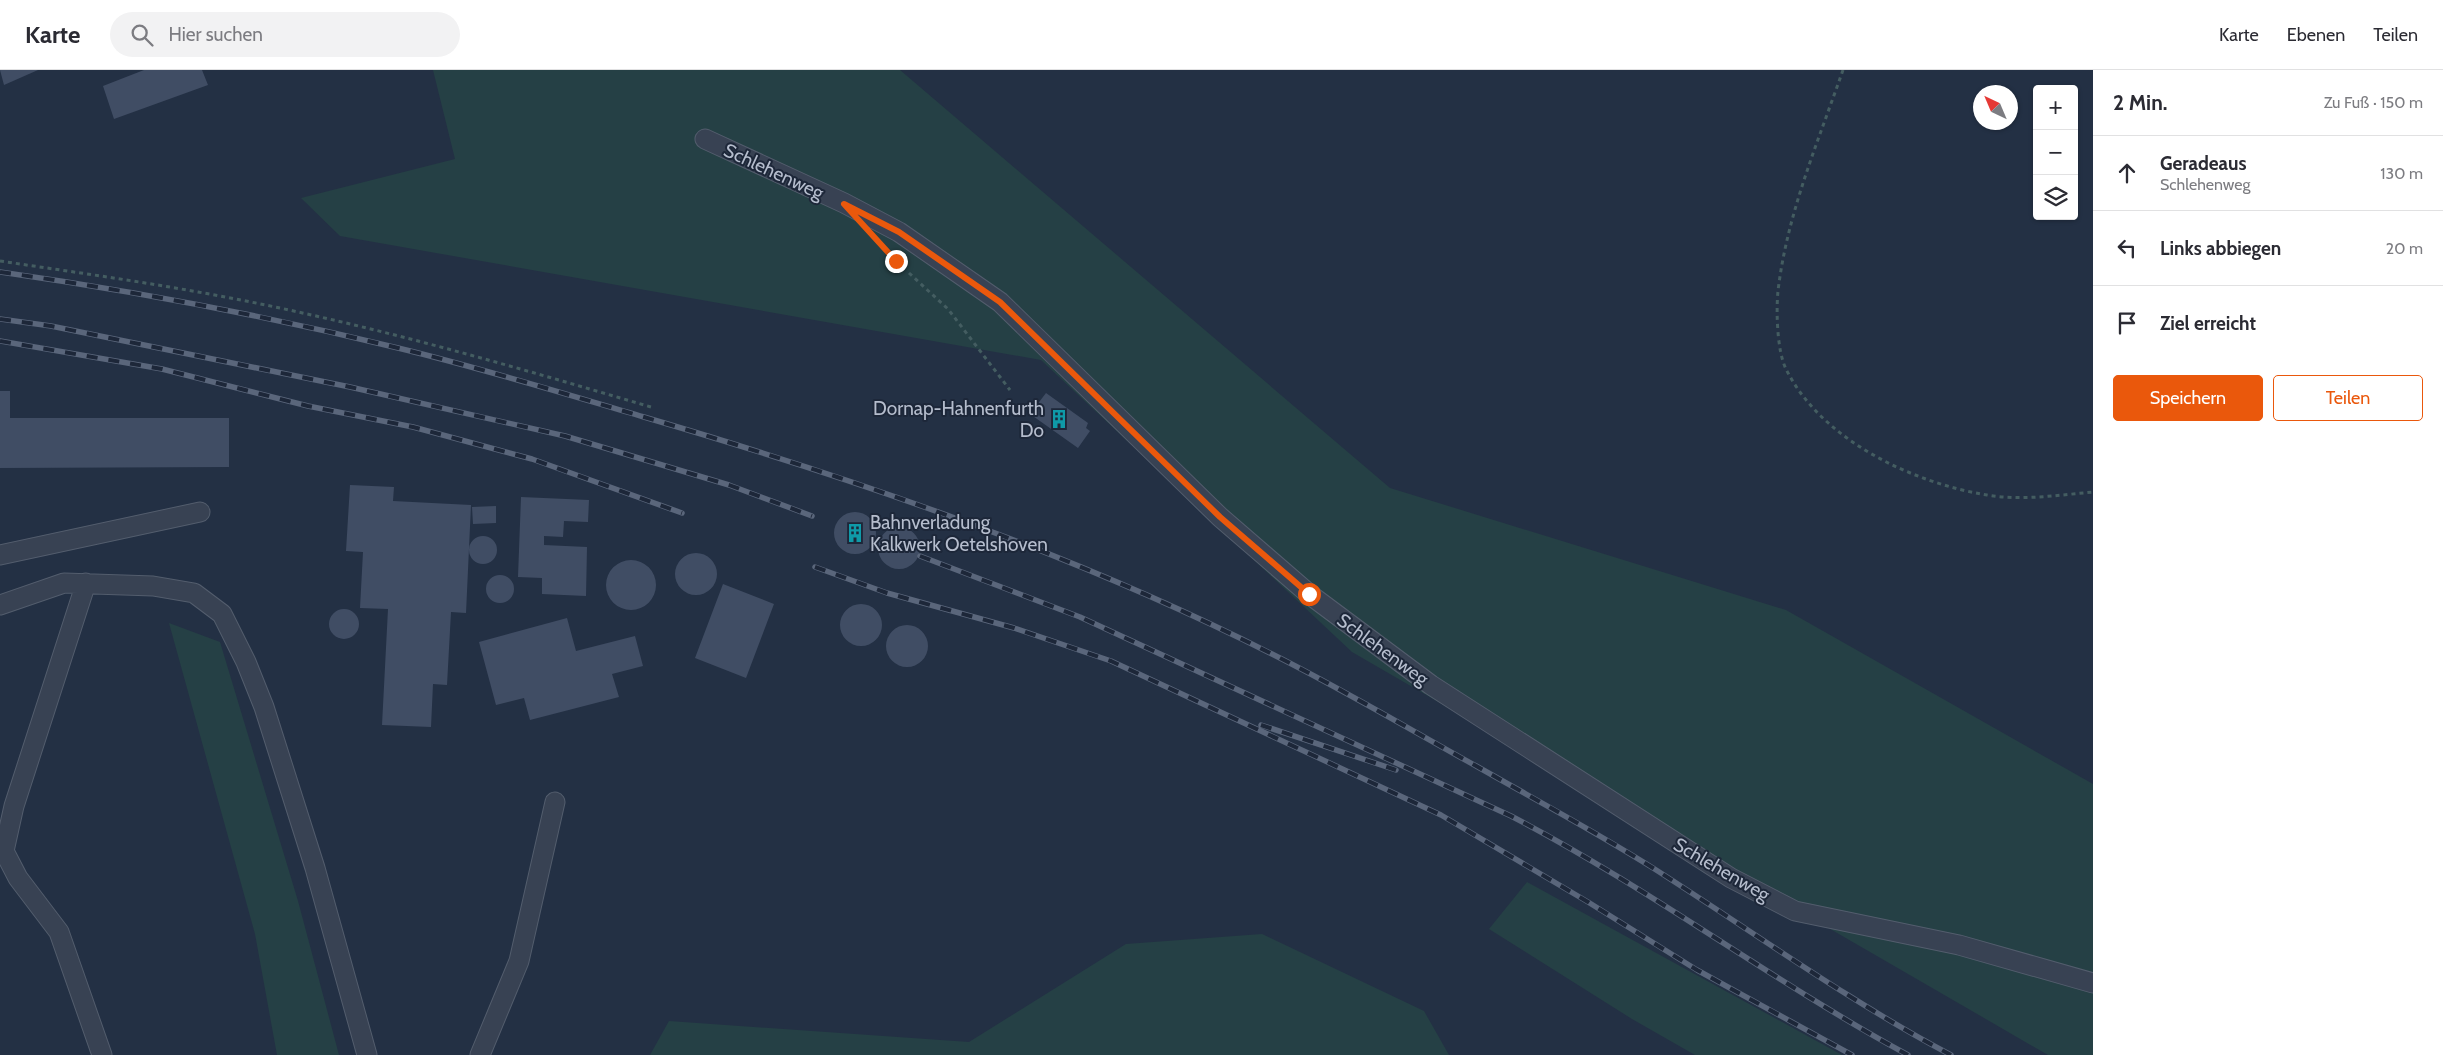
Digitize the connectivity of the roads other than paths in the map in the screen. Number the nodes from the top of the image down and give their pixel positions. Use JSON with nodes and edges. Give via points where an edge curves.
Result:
{"nodes":[{"id":1,"x":705,"y":139,"type":"dead end"},
{"id":2,"x":200,"y":512,"type":"dead end"},
{"id":3,"x":0,"y":555,"type":"edge"},
{"id":4,"x":86,"y":583,"type":"junction"},
{"id":5,"x":0,"y":605,"type":"edge"},
{"id":6,"x":555,"y":802,"type":"dead end"},
{"id":7,"x":2093,"y":983,"type":"edge"},
{"id":8,"x":102,"y":1055,"type":"edge"},
{"id":9,"x":367,"y":1055,"type":"edge"},
{"id":10,"x":480,"y":1055,"type":"edge"}],
"edges":[{"from":1,"to":7,"type":"lane","name":"Schlehenweg","via":[[899,232],[1000,302],[1220,517],[1309,594],[1431,685],[1731,878],[1795,910],[1959,945]]},
{"from":2,"to":3,"type":"lane"},
{"from":4,"to":5,"type":"lane","via":[[64,583]]},
{"from":4,"to":8,"type":"lane","via":[[14,806],[4,851],[18,878],[59,932]]},
{"from":4,"to":9,"type":"lane","via":[[153,586],[194,593],[222,614],[264,707],[315,868]]},
{"from":6,"to":10,"type":"lane","via":[[519,961]]}]}
